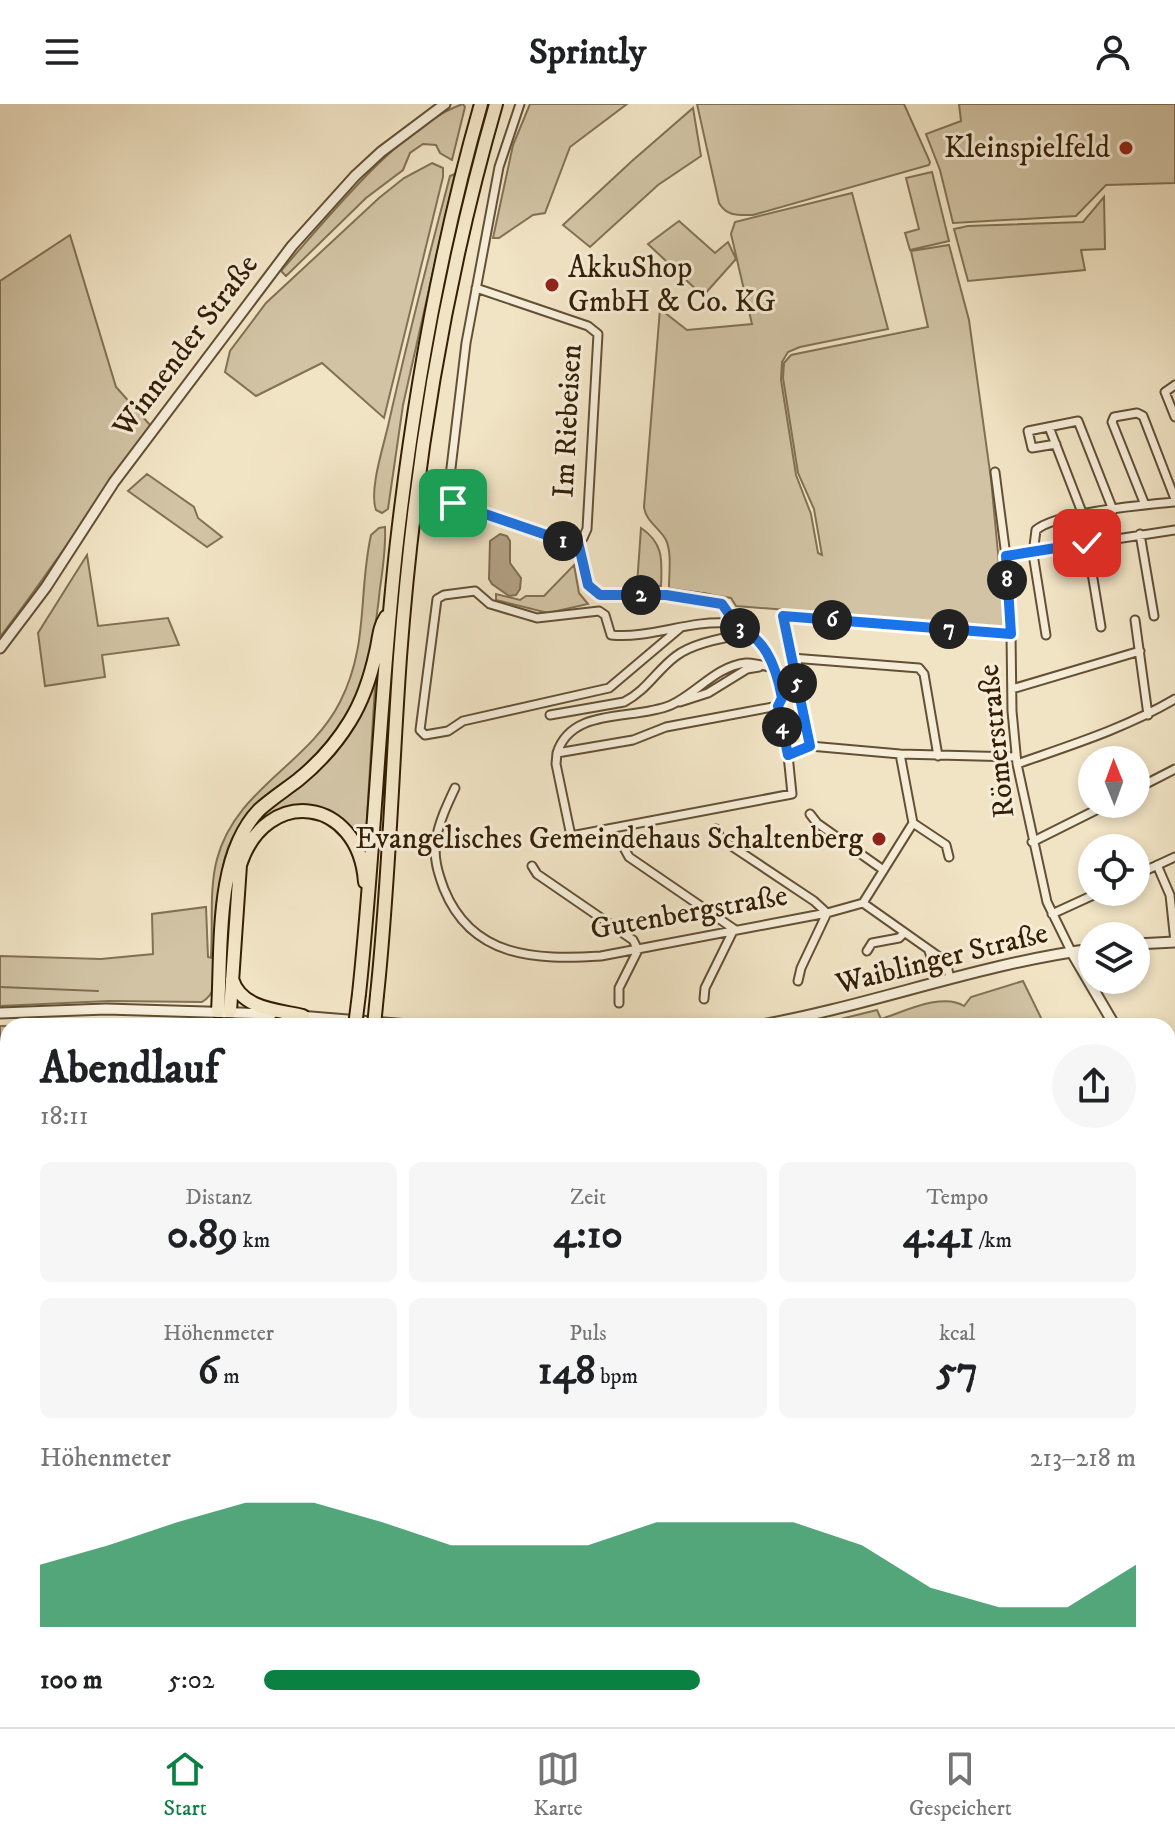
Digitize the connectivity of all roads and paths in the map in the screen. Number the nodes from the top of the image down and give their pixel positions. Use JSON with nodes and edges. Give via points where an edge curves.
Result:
{"nodes":[{"id":1,"x":445,"y":104,"type":"edge"},
{"id":2,"x":481,"y":104,"type":"edge"},
{"id":3,"x":496,"y":104,"type":"edge"},
{"id":4,"x":520,"y":104,"type":"edge"},
{"id":5,"x":476,"y":288,"type":"junction"},
{"id":6,"x":1175,"y":385,"type":"edge"},
{"id":7,"x":1175,"y":417,"type":"edge"},
{"id":8,"x":1049,"y":427,"type":"junction"},
{"id":9,"x":1056,"y":444,"type":"junction"},
{"id":10,"x":995,"y":472,"type":"dead end"},
{"id":11,"x":1175,"y":501,"type":"edge"},
{"id":12,"x":1145,"y":505,"type":"junction"},
{"id":13,"x":1113,"y":510,"type":"junction"},
{"id":14,"x":1083,"y":515,"type":"junction"},
{"id":15,"x":1175,"y":530,"type":"edge"},
{"id":16,"x":1140,"y":534,"type":"junction"},
{"id":17,"x":578,"y":542,"type":"junction"},
{"id":18,"x":1087,"y":543,"type":"junction"},
{"id":19,"x":1033,"y":554,"type":"junction"},
{"id":20,"x":1006,"y":556,"type":"junction"},
{"id":21,"x":390,"y":610,"type":"junction"},
{"id":22,"x":1154,"y":616,"type":"dead end"},
{"id":23,"x":1135,"y":620,"type":"dead end"},
{"id":24,"x":728,"y":623,"type":"junction"},
{"id":25,"x":1101,"y":627,"type":"dead end"},
{"id":26,"x":680,"y":628,"type":"junction"},
{"id":27,"x":748,"y":634,"type":"junction"},
{"id":28,"x":1011,"y":634,"type":"junction"},
{"id":29,"x":1046,"y":635,"type":"dead end"},
{"id":30,"x":0,"y":648,"type":"edge"},
{"id":31,"x":1140,"y":651,"type":"junction"},
{"id":32,"x":792,"y":658,"type":"junction"},
{"id":33,"x":776,"y":669,"type":"junction"},
{"id":34,"x":1012,"y":689,"type":"junction"},
{"id":35,"x":1175,"y":699,"type":"edge"},
{"id":36,"x":778,"y":706,"type":"junction"},
{"id":37,"x":550,"y":715,"type":"dead end"},
{"id":38,"x":1148,"y":715,"type":"junction"},
{"id":39,"x":810,"y":746,"type":"junction"},
{"id":40,"x":557,"y":753,"type":"junction"},
{"id":41,"x":900,"y":754,"type":"junction"},
{"id":42,"x":788,"y":755,"type":"junction"},
{"id":43,"x":938,"y":756,"type":"junction"},
{"id":44,"x":1017,"y":760,"type":"junction"},
{"id":45,"x":1175,"y":769,"type":"edge"},
{"id":46,"x":1150,"y":782,"type":"edge"},
{"id":47,"x":455,"y":788,"type":"dead end"},
{"id":48,"x":810,"y":814,"type":"dead end"},
{"id":49,"x":1080,"y":818,"type":"edge"},
{"id":50,"x":913,"y":823,"type":"junction"},
{"id":51,"x":716,"y":829,"type":"dead end"},
{"id":52,"x":1032,"y":842,"type":"junction"},
{"id":53,"x":623,"y":846,"type":"dead end"},
{"id":54,"x":949,"y":857,"type":"dead end"},
{"id":55,"x":1175,"y":857,"type":"edge"},
{"id":56,"x":1157,"y":865,"type":"junction"},
{"id":57,"x":532,"y":866,"type":"dead end"},
{"id":58,"x":1150,"y":868,"type":"edge"},
{"id":59,"x":882,"y":869,"type":"junction"},
{"id":60,"x":1078,"y":902,"type":"edge"},
{"id":61,"x":863,"y":903,"type":"junction"},
{"id":62,"x":368,"y":908,"type":"junction"},
{"id":63,"x":827,"y":913,"type":"junction"},
{"id":64,"x":1052,"y":914,"type":"junction"},
{"id":65,"x":734,"y":929,"type":"junction"},
{"id":66,"x":904,"y":933,"type":"junction"},
{"id":67,"x":1175,"y":942,"type":"edge"},
{"id":68,"x":1150,"y":943,"type":"edge"},
{"id":69,"x":925,"y":947,"type":"junction"},
{"id":70,"x":638,"y":950,"type":"junction"},
{"id":71,"x":1078,"y":950,"type":"edge"},
{"id":72,"x":867,"y":951,"type":"dead end"},
{"id":73,"x":1071,"y":951,"type":"junction"},
{"id":74,"x":232,"y":977,"type":"junction"},
{"id":75,"x":950,"y":978,"type":"junction"},
{"id":76,"x":798,"y":981,"type":"dead end"},
{"id":77,"x":939,"y":981,"type":"junction"},
{"id":78,"x":704,"y":999,"type":"dead end"},
{"id":79,"x":619,"y":1003,"type":"dead end"},
{"id":80,"x":224,"y":1011,"type":"junction"},
{"id":81,"x":0,"y":1013,"type":"edge"},
{"id":82,"x":303,"y":1016,"type":"junction"},
{"id":83,"x":327,"y":1018,"type":"edge"},
{"id":84,"x":356,"y":1018,"type":"edge"},
{"id":85,"x":375,"y":1018,"type":"edge"},
{"id":86,"x":802,"y":1018,"type":"edge"},
{"id":87,"x":1110,"y":1018,"type":"edge"}],
"edges":[{"from":1,"to":30,"type":"street","name":"Winnender Straße","via":[[372,160],[292,246],[114,482]]},
{"from":2,"to":21,"type":"highway","via":[[429,326]]},
{"from":3,"to":85,"type":"highway","bridge":true,"via":[[446,312],[417,491]]},
{"from":4,"to":5,"type":"street","name":"Im Riebeisen","via":[[499,167]]},
{"from":5,"to":17,"type":"street","name":"Im Riebeisen","via":[[598,334],[587,529]]},
{"from":5,"to":17,"type":"street","name":"Im Riebeisen","via":[[459,383],[449,499],[457,506]]},
{"from":6,"to":7,"type":"street","via":[[1165,392]]},
{"from":8,"to":9,"type":"street"},
{"from":8,"to":9,"type":"street","via":[[1030,429],[1029,445]]},
{"from":8,"to":13,"type":"street","via":[[1078,421]]},
{"from":9,"to":14,"type":"street"},
{"from":10,"to":20,"type":"street","name":"Römerstraße"},
{"from":11,"to":12,"type":"street"},
{"from":11,"to":12,"type":"street","via":[[1143,416],[1114,417]]},
{"from":12,"to":13,"type":"street"},
{"from":13,"to":14,"type":"street"},
{"from":14,"to":19,"type":"street","via":[[1043,524],[1036,530]]},
{"from":15,"to":16,"type":"street"},
{"from":16,"to":18,"type":"street"},
{"from":16,"to":22,"type":"street"},
{"from":17,"to":24,"type":"street","name":"Im Riebeisen","via":[[592,591],[714,601],[726,607]]},
{"from":18,"to":19,"type":"street"},
{"from":18,"to":25,"type":"street"},
{"from":19,"to":20,"type":"street"},
{"from":19,"to":29,"type":"street"},
{"from":20,"to":28,"type":"street","name":"Römerstraße"},
{"from":21,"to":62,"type":"highway"},
{"from":21,"to":80,"type":"highway","via":[[362,697],[341,735],[317,764],[259,810],[233,851],[226,884]]},
{"from":23,"to":31,"type":"street"},
{"from":24,"to":26,"type":"street"},
{"from":24,"to":27,"type":"street"},
{"from":26,"to":26,"type":"street","via":[[609,688],[463,721],[448,731],[425,735],[420,730],[439,596],[475,591],[490,604],[545,618],[599,611],[611,635],[626,637]]},
{"from":27,"to":33,"type":"street","via":[[768,651]]},
{"from":27,"to":37,"type":"street","via":[[676,656],[624,702]]},
{"from":28,"to":32,"type":"street","via":[[783,616]]},
{"from":28,"to":34,"type":"street","name":"Römerstraße"},
{"from":31,"to":34,"type":"street"},
{"from":31,"to":38,"type":"street"},
{"from":32,"to":39,"type":"street"},
{"from":32,"to":43,"type":"street","via":[[919,668]]},
{"from":33,"to":36,"type":"street","via":[[782,698]]},
{"from":33,"to":40,"type":"street","via":[[742,664],[670,706],[579,725],[565,736]]},
{"from":34,"to":44,"type":"street","name":"Römerstraße"},
{"from":35,"to":38,"type":"street"},
{"from":36,"to":40,"type":"street"},
{"from":36,"to":42,"type":"street"},
{"from":38,"to":44,"type":"street"},
{"from":39,"to":41,"type":"street"},
{"from":39,"to":42,"type":"street"},
{"from":40,"to":42,"type":"street","via":[[571,836],[792,794]]},
{"from":41,"to":43,"type":"street"},
{"from":41,"to":50,"type":"street"},
{"from":43,"to":44,"type":"street"},
{"from":44,"to":52,"type":"street","name":"Römerstraße"},
{"from":45,"to":46,"type":"street"},
{"from":47,"to":70,"type":"street","name":"Gutenbergstraße","via":[[436,839],[435,858],[449,900],[470,930],[492,945],[522,953],[580,957]]},
{"from":48,"to":59,"type":"street"},
{"from":49,"to":52,"type":"street"},
{"from":50,"to":54,"type":"street","via":[[946,845]]},
{"from":50,"to":59,"type":"street"},
{"from":51,"to":63,"type":"street","via":[[721,839]]},
{"from":52,"to":64,"type":"street","name":"Römerstraße"},
{"from":53,"to":65,"type":"street","via":[[629,857]]},
{"from":55,"to":56,"type":"street"},
{"from":56,"to":58,"type":"street"},
{"from":56,"to":67,"type":"street","via":[[1170,895]]},
{"from":57,"to":70,"type":"street","via":[[633,940]]},
{"from":59,"to":61,"type":"street"},
{"from":60,"to":64,"type":"street"},
{"from":61,"to":63,"type":"street","name":"Gutenbergstraße"},
{"from":61,"to":66,"type":"street"},
{"from":62,"to":74,"type":"highway","via":[[361,855],[342,827],[311,812],[280,816],[254,835],[240,865]]},
{"from":62,"to":84,"type":"highway","bridge":true},
{"from":63,"to":65,"type":"street","name":"Gutenbergstraße"},
{"from":63,"to":76,"type":"street"},
{"from":64,"to":73,"type":"street","name":"Römerstraße"},
{"from":65,"to":70,"type":"street","name":"Gutenbergstraße"},
{"from":65,"to":78,"type":"street","via":[[705,986]]},
{"from":66,"to":69,"type":"street"},
{"from":66,"to":72,"type":"street","via":[[872,943]]},
{"from":67,"to":68,"type":"street"},
{"from":69,"to":75,"type":"street","via":[[943,960]]},
{"from":69,"to":77,"type":"street"},
{"from":70,"to":79,"type":"street","via":[[619,988]]},
{"from":71,"to":73,"type":"street","name":"Waiblinger Straße"},
{"from":73,"to":75,"type":"street","name":"Waiblinger Straße"},
{"from":73,"to":87,"type":"street"},
{"from":74,"to":80,"type":"highway"},
{"from":74,"to":82,"type":"highway","via":[[249,1002]]},
{"from":75,"to":77,"type":"street","name":"Waiblinger Straße"},
{"from":77,"to":86,"type":"street","name":"Waiblinger Straße"},
{"from":80,"to":81,"type":"street"},
{"from":80,"to":82,"type":"street"},
{"from":82,"to":83,"type":"street"}]}
